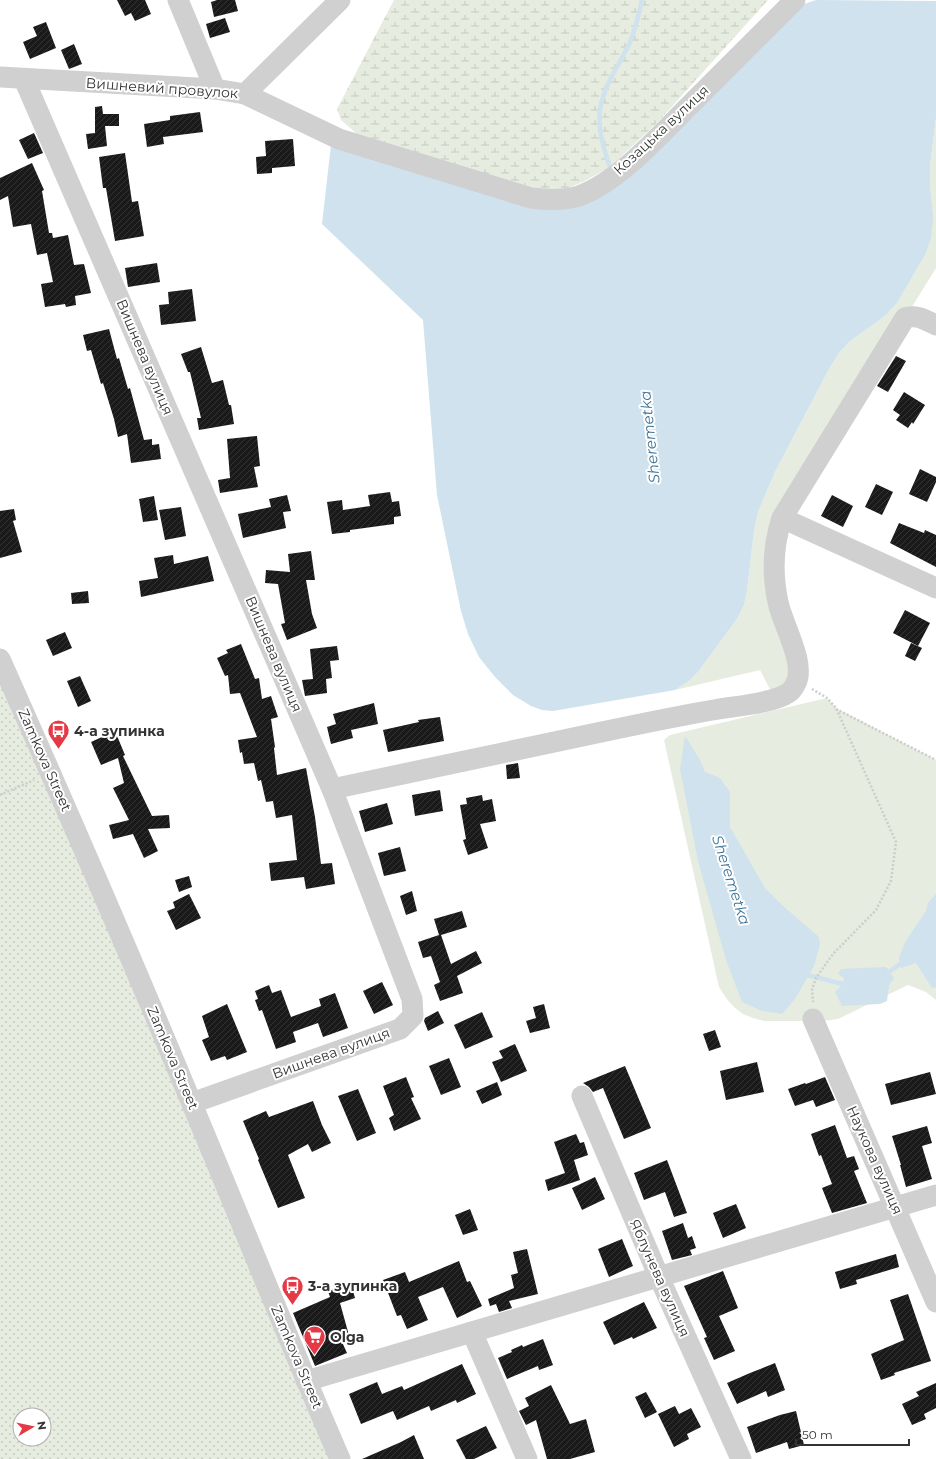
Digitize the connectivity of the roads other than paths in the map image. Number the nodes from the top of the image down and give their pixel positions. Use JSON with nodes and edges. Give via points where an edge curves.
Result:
{"nodes":[{"id":1,"x":178,"y":0,"type":"edge"},
{"id":2,"x":340,"y":0,"type":"edge"},
{"id":3,"x":795,"y":0,"type":"edge"},
{"id":4,"x":0,"y":77,"type":"edge"},
{"id":5,"x":24,"y":79,"type":"junction"},
{"id":6,"x":215,"y":89,"type":"junction"},
{"id":7,"x":245,"y":94,"type":"junction"},
{"id":8,"x":339,"y":139,"type":"joint"},
{"id":9,"x":936,"y":325,"type":"edge"},
{"id":10,"x":782,"y":518,"type":"junction"},
{"id":11,"x":936,"y":588,"type":"edge"},
{"id":12,"x":0,"y":659,"type":"edge"},
{"id":13,"x":332,"y":789,"type":"junction"},
{"id":14,"x":813,"y":1019,"type":"road end"},
{"id":15,"x":582,"y":1096,"type":"dead end"},
{"id":16,"x":192,"y":1103,"type":"junction"},
{"id":17,"x":936,"y":1195,"type":"edge"},
{"id":18,"x":896,"y":1207,"type":"junction"},
{"id":19,"x":659,"y":1277,"type":"junction"},
{"id":20,"x":936,"y":1302,"type":"edge"},
{"id":21,"x":472,"y":1332,"type":"junction"},
{"id":22,"x":306,"y":1381,"type":"junction"},
{"id":23,"x":340,"y":1459,"type":"edge"},
{"id":24,"x":527,"y":1459,"type":"edge"},
{"id":25,"x":741,"y":1459,"type":"edge"}],
"edges":[{"from":1,"to":6,"type":"street"},
{"from":2,"to":7,"type":"street"},
{"from":3,"to":8,"type":"street","name":"Козацька вулиця","via":[[634,159],[619,172],[579,196],[561,200],[531,198]]},
{"from":4,"to":5,"type":"street","name":"Вишневий провулок"},
{"from":5,"to":6,"type":"street","name":"Вишневий провулок"},
{"from":5,"to":13,"type":"street","name":"Вишнева вулиця"},
{"from":6,"to":7,"type":"street","name":"Вишневий провулок"},
{"from":7,"to":8,"type":"street","name":"Вишневий провулок"},
{"from":9,"to":10,"type":"street","via":[[916,316],[905,318]]},
{"from":10,"to":11,"type":"street"},
{"from":10,"to":13,"type":"street","via":[[775,543],[775,584],[780,611],[798,671],[798,680],[788,693],[778,698],[680,715]]},
{"from":12,"to":16,"type":"street","name":"Zamkova Street"},
{"from":13,"to":16,"type":"street","name":"Вишнева вулиця","via":[[412,999],[413,1016],[400,1029]]},
{"from":14,"to":18,"type":"street","name":"Наукова вулиця"},
{"from":15,"to":19,"type":"street","name":"Яблунева вулиця"},
{"from":16,"to":22,"type":"street","name":"Zamkova Street"},
{"from":17,"to":18,"type":"street"},
{"from":18,"to":19,"type":"street"},
{"from":18,"to":20,"type":"street","name":"Наукова вулиця"},
{"from":19,"to":21,"type":"street"},
{"from":19,"to":25,"type":"street","name":"Яблунева вулиця"},
{"from":21,"to":22,"type":"street"},
{"from":21,"to":24,"type":"street"},
{"from":22,"to":23,"type":"street","name":"Zamkova Street"}]}
